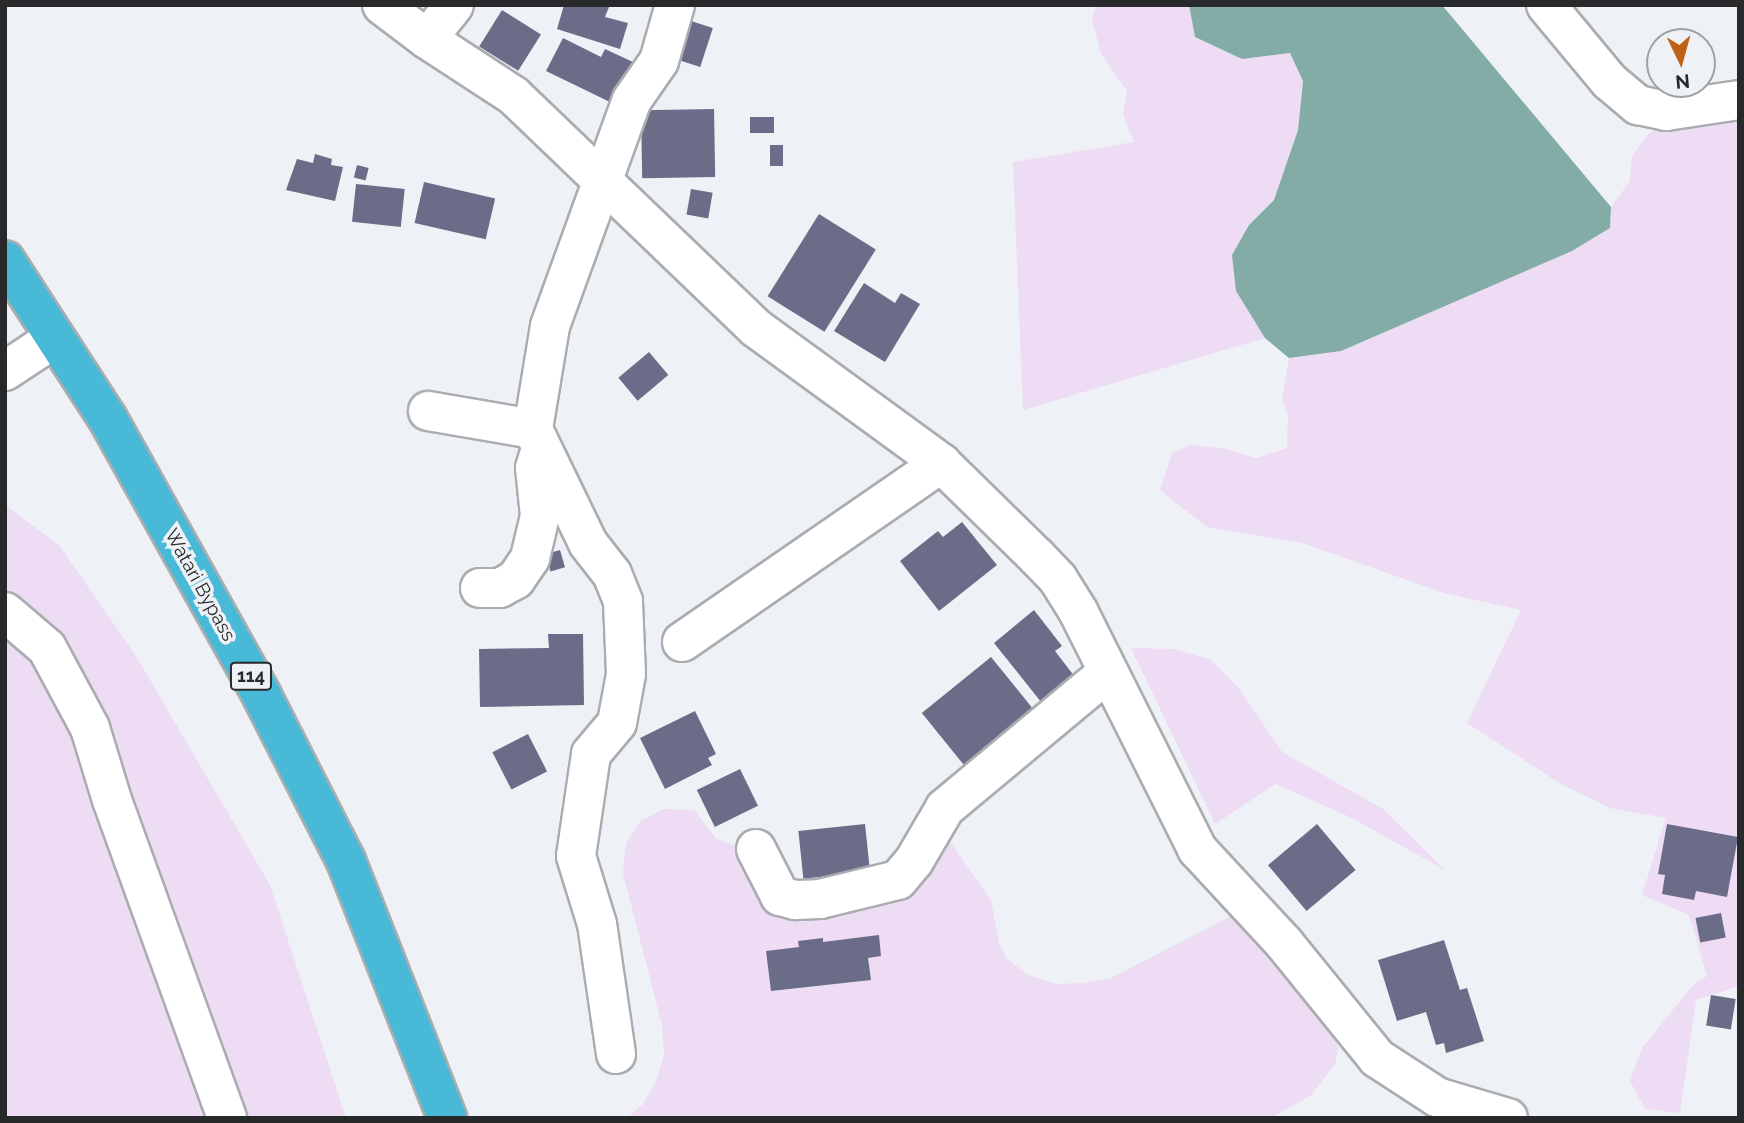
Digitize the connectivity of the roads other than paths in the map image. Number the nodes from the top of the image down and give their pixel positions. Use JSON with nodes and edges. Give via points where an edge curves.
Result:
{"nodes":[{"id":1,"x":382,"y":5,"type":"edge"},
{"id":2,"x":454,"y":5,"type":"edge"},
{"id":3,"x":675,"y":5,"type":"edge"},
{"id":4,"x":1546,"y":5,"type":"edge"},
{"id":5,"x":427,"y":39,"type":"junction"},
{"id":6,"x":1739,"y":100,"type":"edge"},
{"id":7,"x":601,"y":179,"type":"junction"},
{"id":8,"x":5,"y":260,"type":"edge"},
{"id":9,"x":55,"y":338,"type":"junction"},
{"id":10,"x":5,"y":371,"type":"edge"},
{"id":11,"x":428,"y":411,"type":"dead end"},
{"id":12,"x":537,"y":439,"type":"junction"},
{"id":13,"x":941,"y":463,"type":"junction"},
{"id":14,"x":480,"y":588,"type":"dead end"},
{"id":15,"x":5,"y":612,"type":"edge"},
{"id":16,"x":682,"y":642,"type":"dead end"},
{"id":17,"x":1108,"y":672,"type":"junction"},
{"id":18,"x":756,"y":849,"type":"dead end"},
{"id":19,"x":616,"y":1054,"type":"dead end"},
{"id":20,"x":227,"y":1118,"type":"edge"},
{"id":21,"x":447,"y":1118,"type":"edge"},
{"id":22,"x":1508,"y":1118,"type":"edge"}],
"edges":[{"from":1,"to":5,"type":"street"},
{"from":2,"to":5,"type":"street"},
{"from":3,"to":7,"type":"street","via":[[659,61],[632,100]]},
{"from":4,"to":6,"type":"street","via":[[1609,81],[1638,105],[1666,111]]},
{"from":5,"to":7,"type":"street","via":[[514,96]]},
{"from":7,"to":12,"type":"street","via":[[550,326]]},
{"from":7,"to":13,"type":"street","via":[[756,328]]},
{"from":8,"to":9,"type":"highway","name":"Watari Bypass","number":"114"},
{"from":9,"to":10,"type":"street"},
{"from":9,"to":21,"type":"highway","name":"Watari Bypass","number":"114","via":[[108,419],[262,696],[346,861]]},
{"from":11,"to":12,"type":"street"},
{"from":12,"to":14,"type":"street","via":[[540,516],[530,558],[516,579],[500,588]]},
{"from":12,"to":19,"type":"street","via":[[588,543],[612,574],[623,601],[626,674],[617,723],[591,754],[576,856],[597,924]]},
{"from":13,"to":16,"type":"street"},
{"from":13,"to":17,"type":"street","via":[[1058,579]]},
{"from":15,"to":20,"type":"street","via":[[47,648],[90,728]]},
{"from":17,"to":18,"type":"street","via":[[945,807],[898,880],[820,899],[795,900],[780,896]]},
{"from":17,"to":22,"type":"street","via":[[1197,849],[1284,943],[1377,1058],[1437,1097]]}]}
